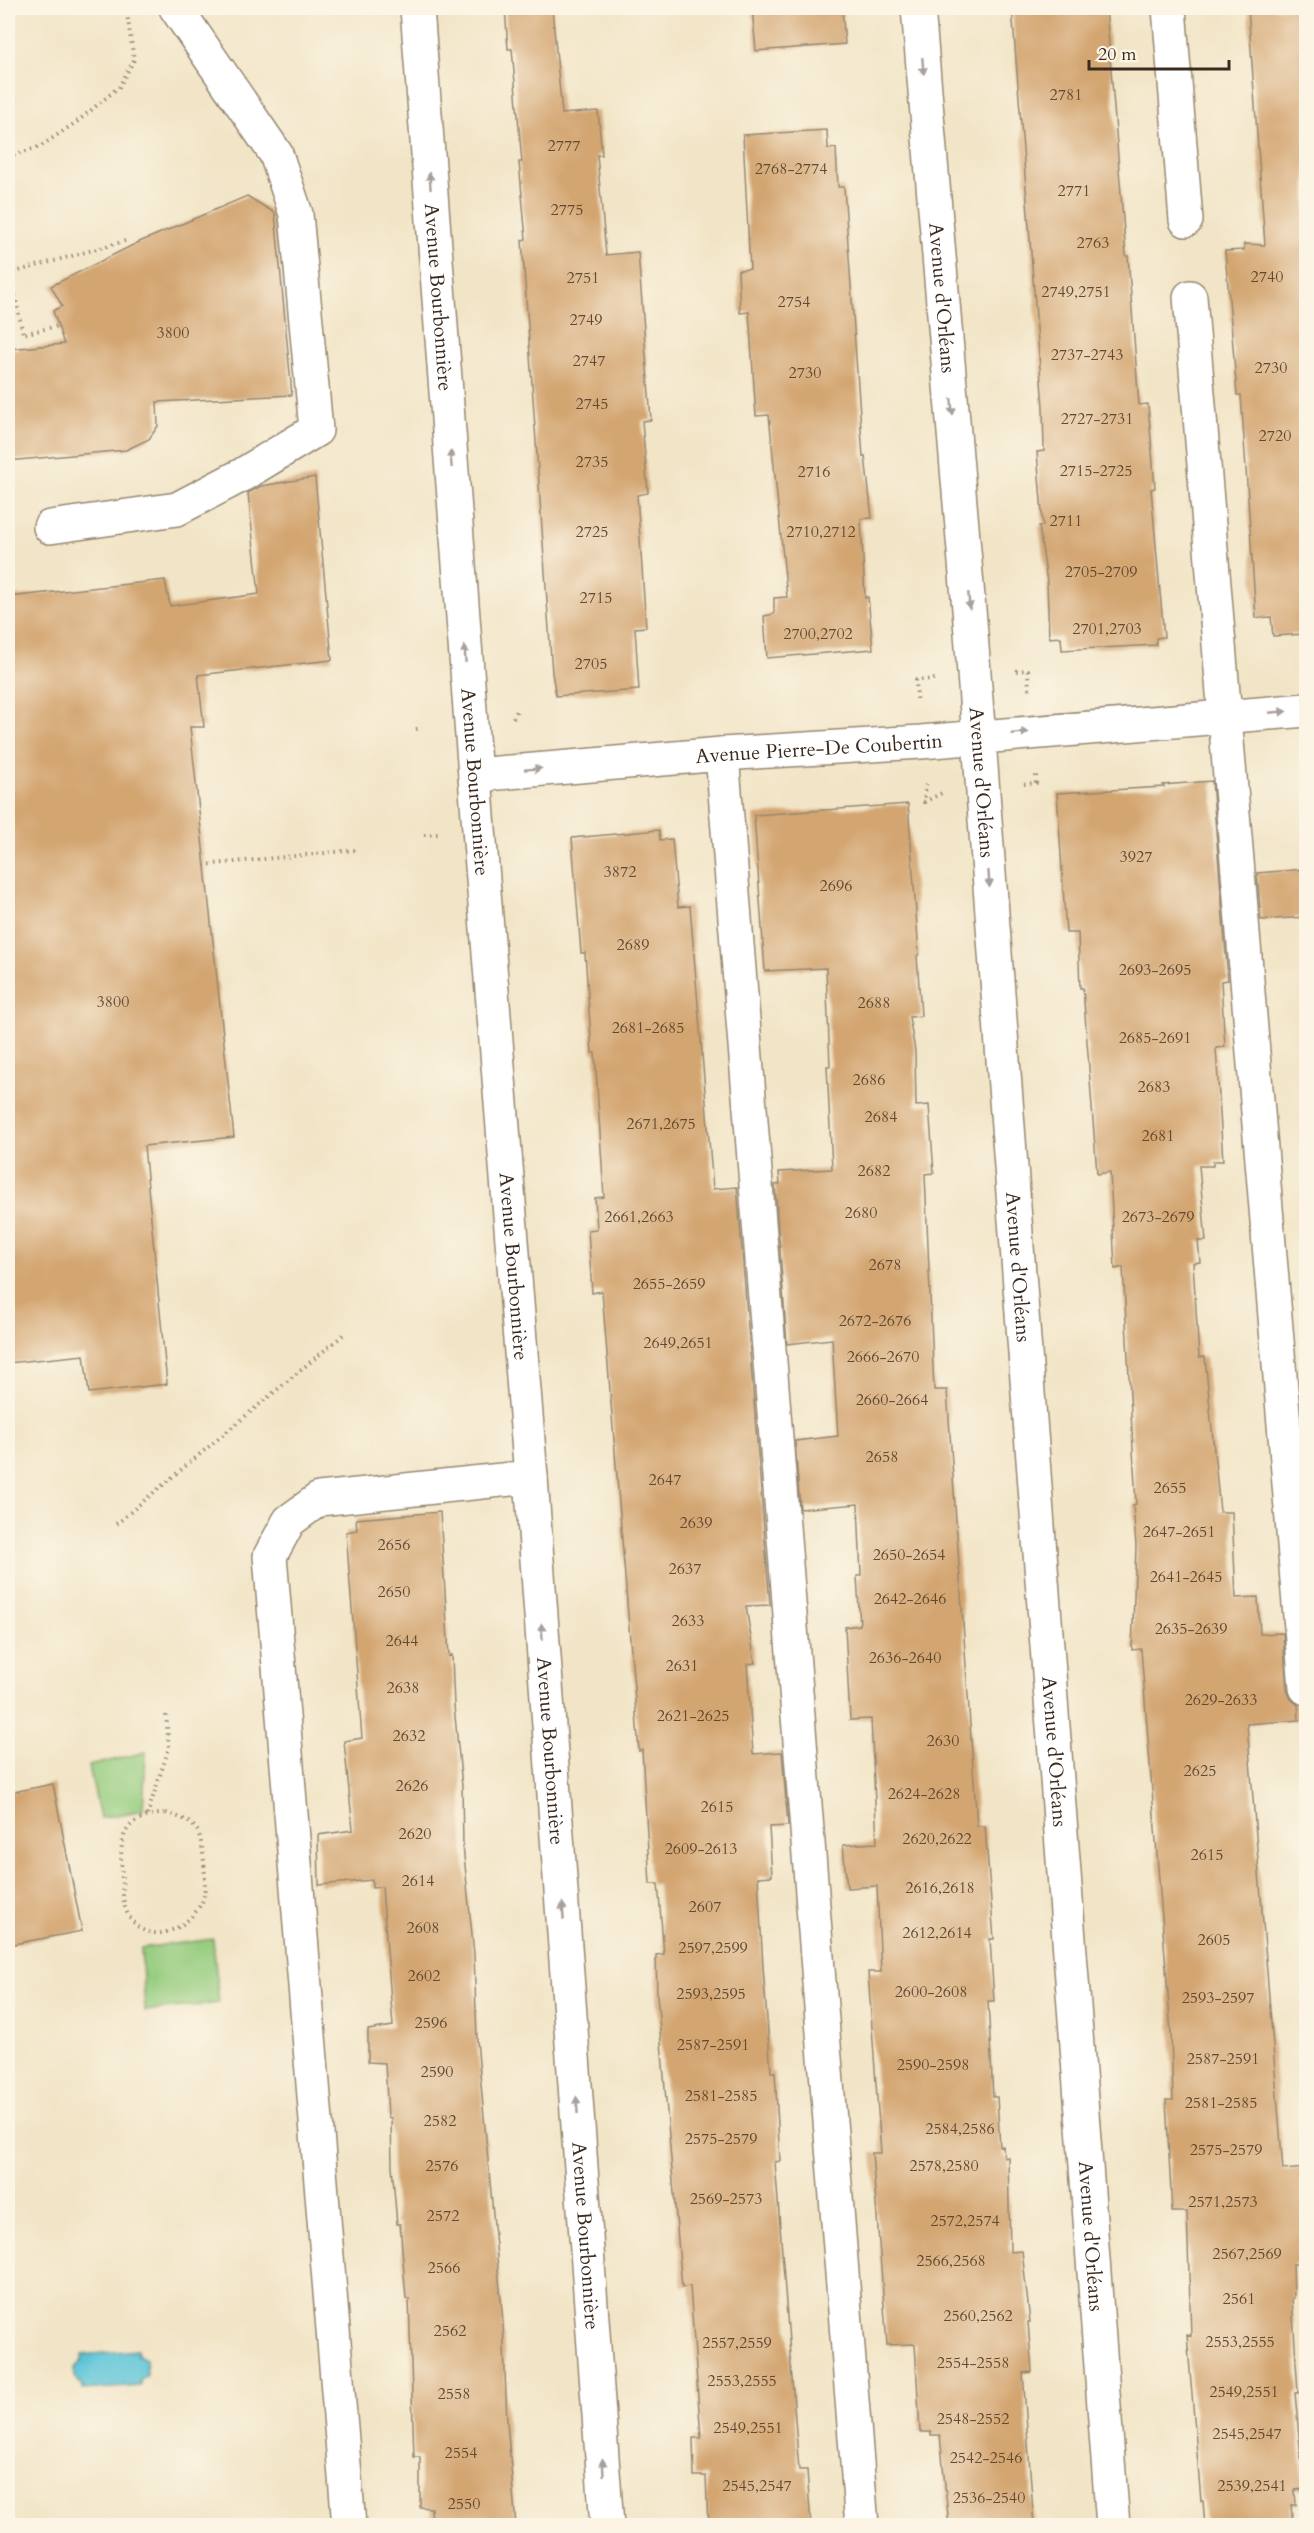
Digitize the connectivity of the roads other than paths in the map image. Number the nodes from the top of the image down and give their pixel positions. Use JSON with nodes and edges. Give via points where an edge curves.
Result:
{"nodes":[{"id":1,"x":176,"y":8,"type":"edge"},
{"id":2,"x":417,"y":8,"type":"edge"},
{"id":3,"x":918,"y":8,"type":"edge"},
{"id":4,"x":1169,"y":8,"type":"edge"},
{"id":5,"x":1186,"y":220,"type":"dead end"},
{"id":6,"x":1190,"y":297,"type":"dead end"},
{"id":7,"x":50,"y":527,"type":"dead end"},
{"id":8,"x":1306,"y":710,"type":"edge"},
{"id":9,"x":1226,"y":716,"type":"junction"},
{"id":10,"x":978,"y":737,"type":"junction"},
{"id":11,"x":722,"y":754,"type":"junction"},
{"id":12,"x":475,"y":775,"type":"junction"},
{"id":13,"x":531,"y":1477,"type":"junction"},
{"id":14,"x":1306,"y":1688,"type":"edge"},
{"id":15,"x":349,"y":2526,"type":"edge"},
{"id":16,"x":607,"y":2526,"type":"edge"},
{"id":17,"x":862,"y":2526,"type":"edge"},
{"id":18,"x":1113,"y":2526,"type":"edge"}],
"edges":[{"from":1,"to":7,"type":"street","via":[[276,154],[296,214],[316,430],[177,509]]},
{"from":12,"to":2,"type":"street","name":"Avenue Bourbonnière","one_way":true},
{"from":3,"to":10,"type":"street","name":"Avenue d'Orléans","one_way":true},
{"from":4,"to":5,"type":"street"},
{"from":6,"to":9,"type":"street"},
{"from":9,"to":8,"type":"street","name":"Avenue Pierre-De Coubertin","one_way":true},
{"from":10,"to":9,"type":"street","name":"Avenue Pierre-De Coubertin","one_way":true},
{"from":9,"to":14,"type":"street"},
{"from":10,"to":11,"type":"street","name":"Avenue Pierre-De Coubertin"},
{"from":10,"to":18,"type":"street","name":"Avenue d'Orléans","one_way":true},
{"from":12,"to":11,"type":"street","name":"Avenue Pierre-De Coubertin","one_way":true},
{"from":11,"to":17,"type":"street"},
{"from":12,"to":13,"type":"street","name":"Avenue Bourbonnière"},
{"from":13,"to":15,"type":"street","via":[[319,1499],[289,1521],[270,1556]]},
{"from":16,"to":13,"type":"street","name":"Avenue Bourbonnière","one_way":true}]}
